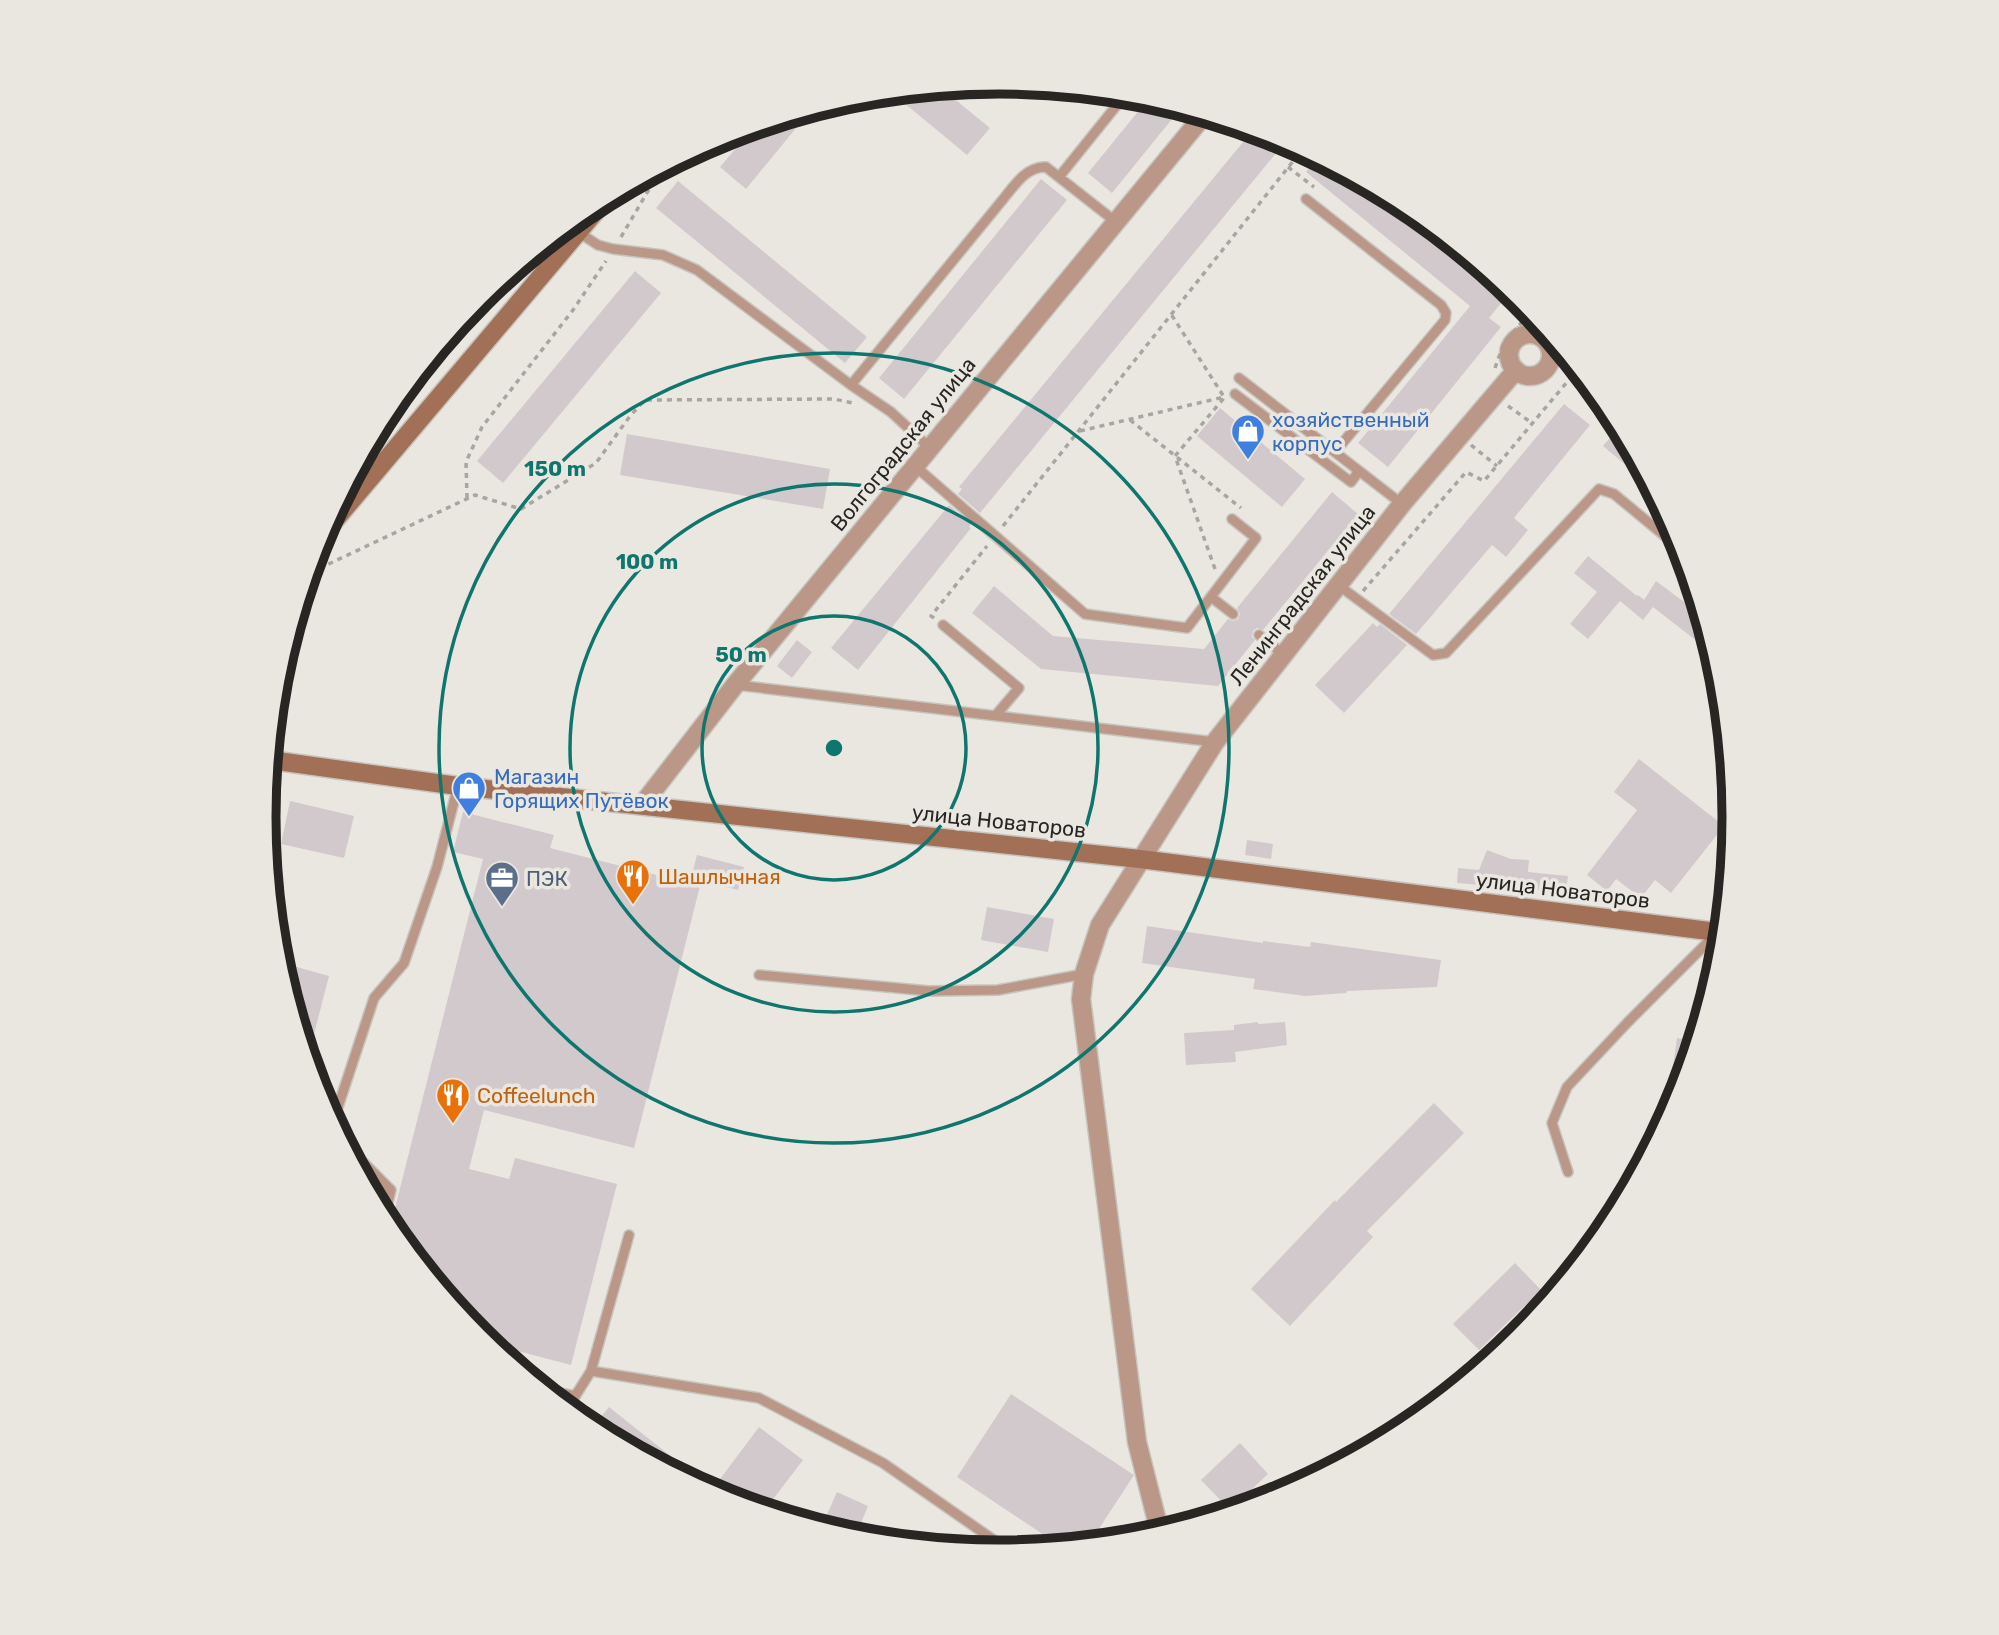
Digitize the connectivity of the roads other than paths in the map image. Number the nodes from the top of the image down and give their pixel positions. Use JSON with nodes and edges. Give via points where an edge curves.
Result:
{"nodes":[{"id":1,"x":1117,"y":104,"type":"edge"},
{"id":2,"x":1198,"y":122,"type":"edge"},
{"id":3,"x":1059,"y":177,"type":"junction"},
{"id":4,"x":1306,"y":199,"type":"road end"},
{"id":5,"x":1116,"y":222,"type":"junction"},
{"id":6,"x":582,"y":228,"type":"edge"},
{"id":7,"x":578,"y":232,"type":"junction"},
{"id":8,"x":1538,"y":335,"type":"edge"},
{"id":9,"x":1549,"y":348,"type":"edge"},
{"id":10,"x":1516,"y":370,"type":"junction"},
{"id":11,"x":1239,"y":378,"type":"dead end"},
{"id":12,"x":851,"y":385,"type":"junction"},
{"id":13,"x":1236,"y":394,"type":"dead end"},
{"id":14,"x":930,"y":448,"type":"junction"},
{"id":15,"x":1335,"y":452,"type":"junction"},
{"id":16,"x":915,"y":466,"type":"junction"},
{"id":17,"x":1359,"y":471,"type":"junction"},
{"id":18,"x":1402,"y":504,"type":"junction"},
{"id":19,"x":347,"y":507,"type":"edge"},
{"id":20,"x":1232,"y":519,"type":"road end"},
{"id":21,"x":1665,"y":536,"type":"edge"},
{"id":22,"x":1338,"y":585,"type":"junction"},
{"id":23,"x":1211,"y":597,"type":"junction"},
{"id":24,"x":1233,"y":614,"type":"dead end"},
{"id":25,"x":943,"y":625,"type":"road end"},
{"id":26,"x":1259,"y":635,"type":"dead end"},
{"id":27,"x":1284,"y":655,"type":"junction"},
{"id":28,"x":735,"y":685,"type":"junction"},
{"id":29,"x":996,"y":715,"type":"junction"},
{"id":30,"x":1215,"y":742,"type":"junction"},
{"id":31,"x":279,"y":761,"type":"edge"},
{"id":32,"x":458,"y":786,"type":"junction"},
{"id":33,"x":642,"y":805,"type":"junction"},
{"id":34,"x":1140,"y":859,"type":"junction"},
{"id":35,"x":1713,"y":929,"type":"edge"},
{"id":36,"x":1712,"y":940,"type":"edge"},
{"id":37,"x":1084,"y":974,"type":"junction"},
{"id":38,"x":760,"y":975,"type":"dead end"},
{"id":39,"x":338,"y":1107,"type":"edge"},
{"id":40,"x":365,"y":1164,"type":"edge"},
{"id":41,"x":1569,"y":1171,"type":"dead end"},
{"id":42,"x":388,"y":1203,"type":"edge"},
{"id":43,"x":629,"y":1235,"type":"dead end"},
{"id":44,"x":591,"y":1371,"type":"junction"},
{"id":45,"x":562,"y":1393,"type":"edge"},
{"id":46,"x":575,"y":1396,"type":"junction"},
{"id":47,"x":572,"y":1400,"type":"edge"},
{"id":48,"x":1157,"y":1523,"type":"edge"},
{"id":49,"x":994,"y":1540,"type":"edge"}],
"edges":[{"from":1,"to":3,"type":"lane"},
{"from":2,"to":5,"type":"street","name":"Волгоградская улица"},
{"from":3,"to":5,"type":"lane"},
{"from":3,"to":12,"type":"lane","via":[[1046,167],[1023,177]]},
{"from":4,"to":15,"type":"lane","via":[[1446,313],[1445,320]]},
{"from":5,"to":14,"type":"street","name":"Волгоградская улица"},
{"from":6,"to":7,"type":"street"},
{"from":7,"to":12,"type":"lane","via":[[598,245],[663,255],[697,270]]},
{"from":7,"to":19,"type":"street"},
{"from":8,"to":10,"type":"street","via":[[1514,341],[1509,356]]},
{"from":9,"to":10,"type":"street","via":[[1551,359],[1543,372],[1529,376]]},
{"from":10,"to":18,"type":"street","name":"Ленинградская улица"},
{"from":11,"to":15,"type":"lane"},
{"from":12,"to":14,"type":"lane","via":[[891,412]]},
{"from":13,"to":17,"type":"lane","via":[[1351,482]]},
{"from":14,"to":16,"type":"street","name":"Волгоградская улица"},
{"from":15,"to":17,"type":"lane"},
{"from":16,"to":23,"type":"lane","via":[[1085,614],[1187,628]]},
{"from":16,"to":28,"type":"street","name":"Волгоградская улица"},
{"from":17,"to":18,"type":"lane"},
{"from":18,"to":22,"type":"street","name":"Ленинградская улица"},
{"from":20,"to":23,"type":"lane","via":[[1256,538]]},
{"from":21,"to":22,"type":"lane","via":[[1614,494],[1599,489],[1446,653],[1433,655]]},
{"from":22,"to":27,"type":"street","name":"Ленинградская улица"},
{"from":23,"to":24,"type":"lane"},
{"from":25,"to":29,"type":"lane","via":[[1019,688]]},
{"from":26,"to":27,"type":"lane"},
{"from":27,"to":30,"type":"street","name":"Ленинградская улица"},
{"from":28,"to":29,"type":"lane"},
{"from":28,"to":33,"type":"street","name":"Волгоградская улица"},
{"from":29,"to":30,"type":"lane"},
{"from":30,"to":34,"type":"street","name":"Ленинградская улица"},
{"from":31,"to":32,"type":"street","name":"улица Новаторов"},
{"from":32,"to":33,"type":"street","name":"улица Новаторов"},
{"from":32,"to":39,"type":"lane","via":[[437,867],[404,963],[374,998]]},
{"from":33,"to":34,"type":"street","name":"улица Новаторов"},
{"from":34,"to":35,"type":"street","name":"улица Новаторов"},
{"from":34,"to":37,"type":"street","name":"Ленинградская улица","via":[[1100,925]]},
{"from":36,"to":41,"type":"lane","via":[[1567,1087],[1552,1122]]},
{"from":37,"to":38,"type":"lane","via":[[998,990],[929,991]]},
{"from":37,"to":48,"type":"street","name":"Ленинградская улица","via":[[1082,999],[1137,1442]]},
{"from":40,"to":42,"type":"lane","via":[[391,1190]]},
{"from":43,"to":44,"type":"lane"},
{"from":44,"to":46,"type":"lane"},
{"from":44,"to":49,"type":"lane","via":[[759,1398],[883,1463]]},
{"from":45,"to":46,"type":"lane"},
{"from":46,"to":47,"type":"lane"}]}
